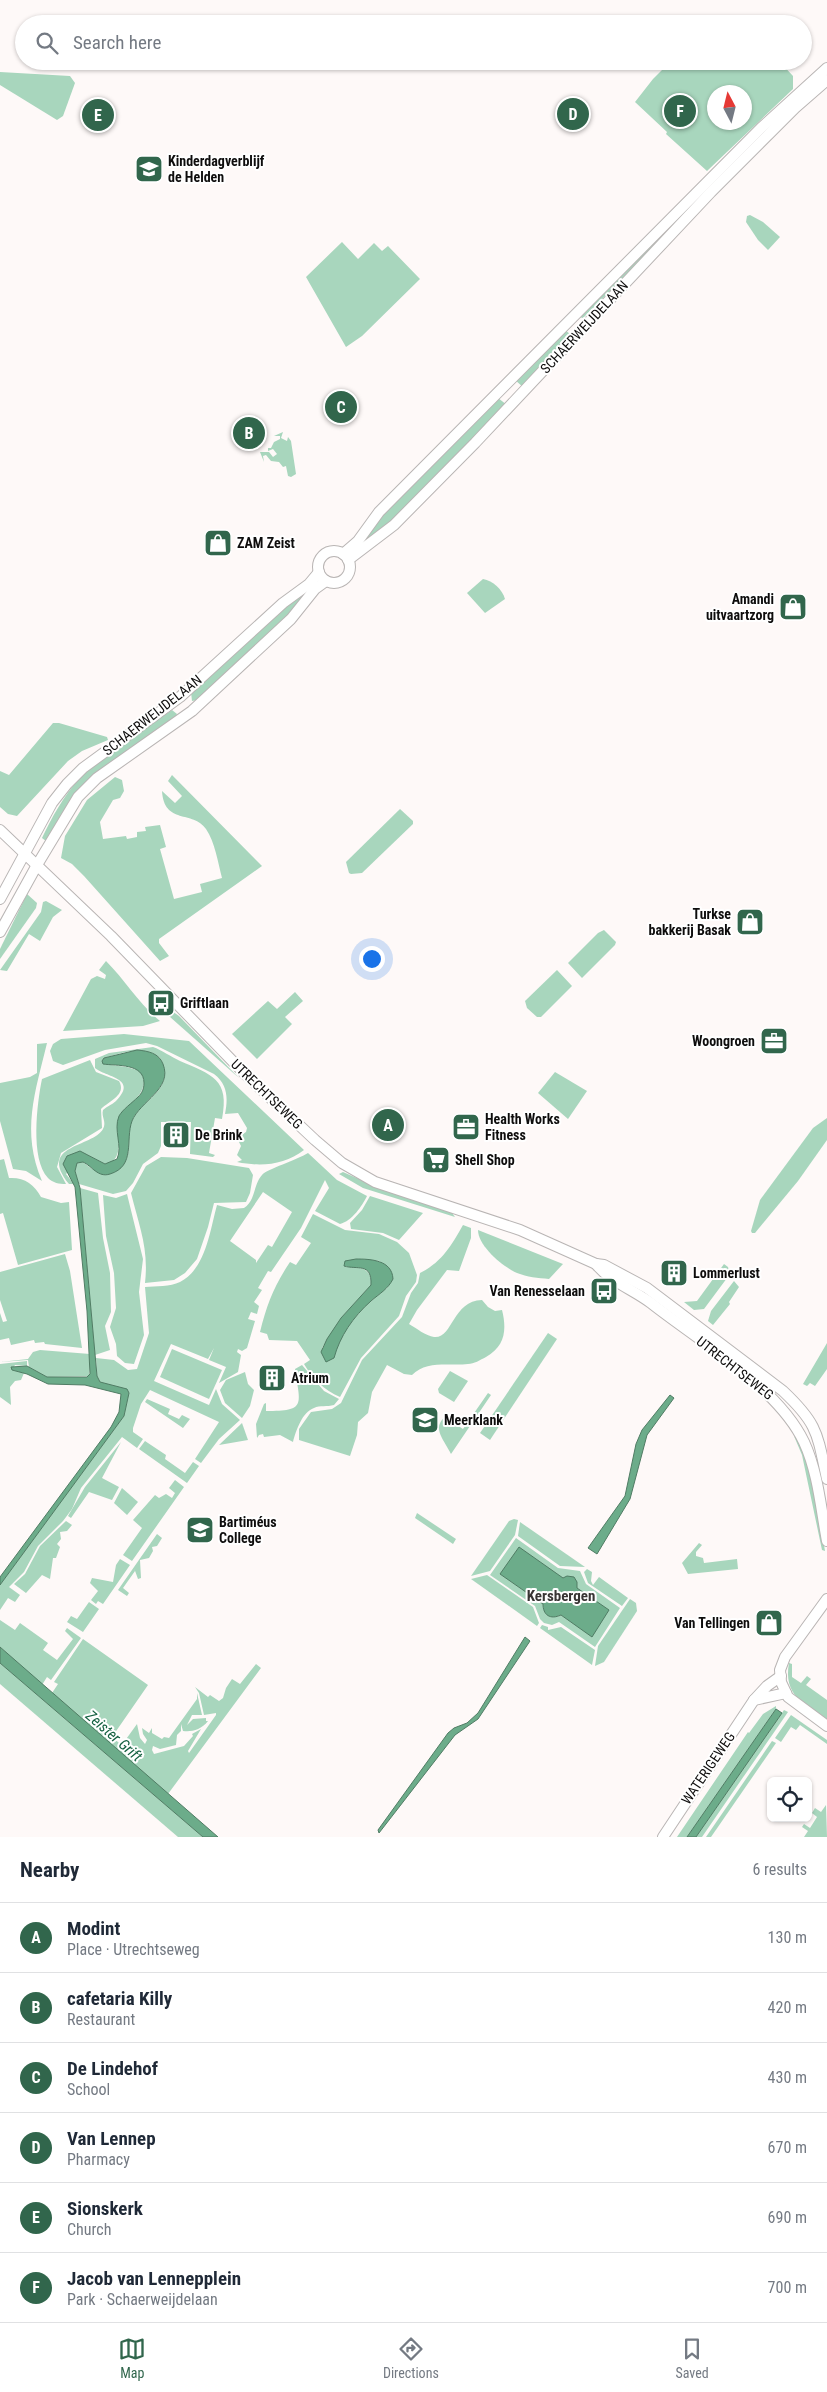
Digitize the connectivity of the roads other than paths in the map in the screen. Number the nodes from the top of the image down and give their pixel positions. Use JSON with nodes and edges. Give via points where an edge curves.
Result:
{"nodes":[{"id":1,"x":827,"y":68,"type":"edge"},
{"id":2,"x":827,"y":80,"type":"edge"},
{"id":3,"x":813,"y":86,"type":"junction"},
{"id":4,"x":346,"y":557,"type":"junction"},
{"id":5,"x":319,"y":572,"type":"junction"},
{"id":6,"x":326,"y":581,"type":"junction"},
{"id":7,"x":0,"y":830,"type":"edge"},
{"id":8,"x":25,"y":853,"type":"junction"},
{"id":9,"x":37,"y":864,"type":"junction"},
{"id":10,"x":0,"y":899,"type":"edge"},
{"id":11,"x":0,"y":932,"type":"edge"},
{"id":12,"x":596,"y":1264,"type":"junction"},
{"id":13,"x":827,"y":1479,"type":"edge"},
{"id":14,"x":827,"y":1541,"type":"edge"},
{"id":15,"x":827,"y":1588,"type":"edge"},
{"id":16,"x":825,"y":1601,"type":"edge"},
{"id":17,"x":781,"y":1676,"type":"junction"},
{"id":18,"x":786,"y":1693,"type":"junction"},
{"id":19,"x":754,"y":1700,"type":"junction"},
{"id":20,"x":827,"y":1726,"type":"edge"},
{"id":21,"x":663,"y":1837,"type":"edge"}],
"edges":[{"from":1,"to":3,"type":"street","name":"SCHAERWEIJDELAAN"},
{"from":2,"to":3,"type":"street","name":"SCHAERWEIJDELAAN"},
{"from":3,"to":4,"type":"street","name":"SCHAERWEIJDELAAN","via":[[761,128],[573,316],[379,512]]},
{"from":3,"to":4,"type":"street","name":"SCHAERWEIJDELAAN","via":[[475,443],[400,518]]},
{"from":4,"to":5,"type":"street","via":[[337,551],[325,554],[319,562]]},
{"from":4,"to":6,"type":"street","via":[[350,570],[344,579],[335,583]]},
{"from":5,"to":6,"type":"street"},
{"from":5,"to":8,"type":"street","name":"SCHAERWEIJDELAAN","via":[[310,584],[283,603],[180,697],[83,768],[52,803]]},
{"from":6,"to":9,"type":"street","name":"SCHAERWEIJDELAAN","via":[[315,589],[291,619],[192,711],[88,786],[70,808]]},
{"from":7,"to":8,"type":"street","name":"UTRECHTSEWEG"},
{"from":8,"to":9,"type":"street","name":"UTRECHTSEWEG"},
{"from":8,"to":10,"type":"street"},
{"from":9,"to":11,"type":"street"},
{"from":9,"to":12,"type":"street","name":"UTRECHTSEWEG","via":[[246,1075],[342,1163],[375,1182],[520,1230]]},
{"from":12,"to":13,"type":"street","name":"UTRECHTSEWEG","via":[[604,1265],[647,1288],[783,1391],[814,1426]]},
{"from":12,"to":14,"type":"street","name":"UTRECHTSEWEG","via":[[775,1399],[805,1443]]},
{"from":15,"to":16,"type":"street"},
{"from":16,"to":17,"type":"street","via":[[781,1664]]},
{"from":17,"to":18,"type":"street"},
{"from":17,"to":19,"type":"street","name":"WATERIGEWEG"},
{"from":18,"to":19,"type":"street"},
{"from":18,"to":20,"type":"street","via":[[793,1702]]},
{"from":19,"to":21,"type":"street","name":"WATERIGEWEG"}]}
